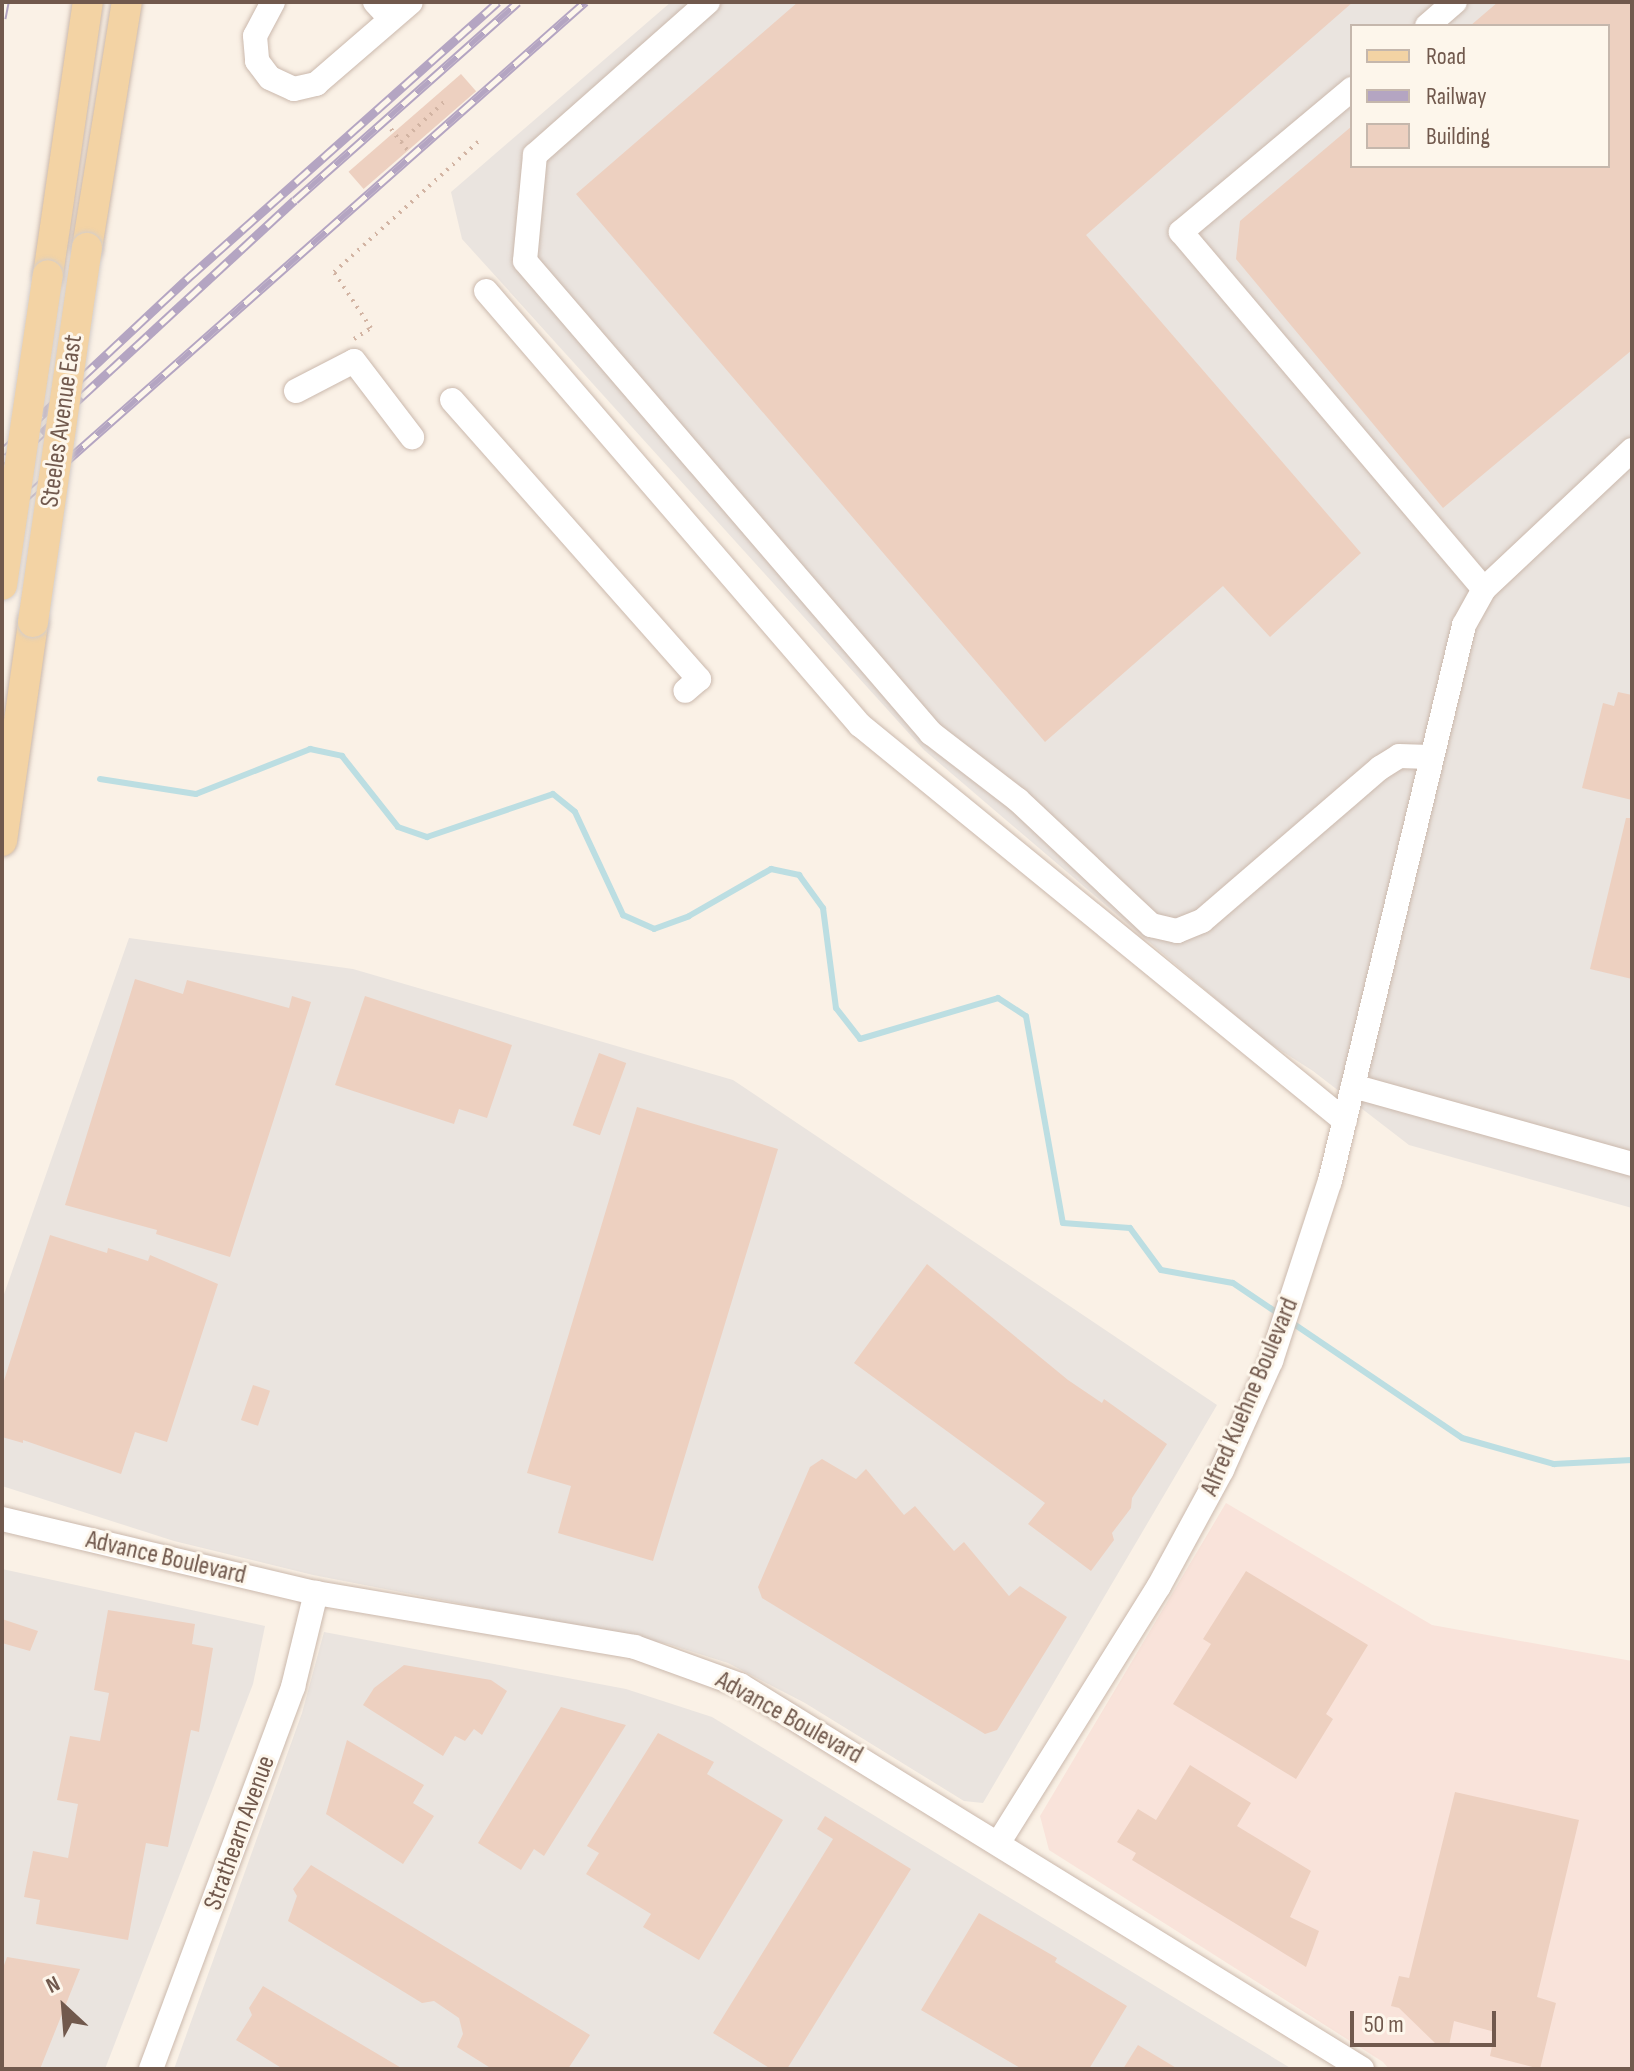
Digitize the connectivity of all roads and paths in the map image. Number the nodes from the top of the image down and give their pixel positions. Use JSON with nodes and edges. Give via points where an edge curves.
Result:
{"nodes":[{"id":1,"x":88,"y":2,"type":"edge"},
{"id":2,"x":127,"y":2,"type":"edge"},
{"id":3,"x":273,"y":2,"type":"edge"},
{"id":4,"x":411,"y":2,"type":"edge"},
{"id":5,"x":708,"y":2,"type":"edge"},
{"id":6,"x":1455,"y":2,"type":"edge"},
{"id":7,"x":383,"y":11,"type":"edge"},
{"id":8,"x":1429,"y":24,"type":"edge"},
{"id":9,"x":1350,"y":91,"type":"edge"},
{"id":10,"x":446,"y":100,"type":"dead end"},
{"id":11,"x":391,"y":129,"type":"dead end"},
{"id":12,"x":481,"y":139,"type":"dead end"},
{"id":13,"x":401,"y":142,"type":"junction"},
{"id":14,"x":409,"y":152,"type":"dead end"},
{"id":15,"x":434,"y":169,"type":"dead end"},
{"id":16,"x":439,"y":175,"type":"junction"},
{"id":17,"x":486,"y":291,"type":"dead end"},
{"id":18,"x":348,"y":343,"type":"dead end"},
{"id":19,"x":296,"y":391,"type":"dead end"},
{"id":20,"x":452,"y":400,"type":"dead end"},
{"id":21,"x":412,"y":437,"type":"dead end"},
{"id":22,"x":1632,"y":450,"type":"edge"},
{"id":23,"x":2,"y":585,"type":"edge"},
{"id":24,"x":1484,"y":589,"type":"junction"},
{"id":25,"x":685,"y":691,"type":"dead end"},
{"id":26,"x":1430,"y":757,"type":"junction"},
{"id":27,"x":2,"y":841,"type":"edge"},
{"id":28,"x":1353,"y":1086,"type":"junction"},
{"id":29,"x":1345,"y":1121,"type":"junction"},
{"id":30,"x":1632,"y":1164,"type":"edge"},
{"id":31,"x":2,"y":1519,"type":"edge"},
{"id":32,"x":316,"y":1593,"type":"junction"},
{"id":33,"x":999,"y":1842,"type":"junction"},
{"id":34,"x":151,"y":2069,"type":"edge"},
{"id":35,"x":1362,"y":2069,"type":"edge"}],
"edges":[{"from":1,"to":23,"type":"main road","name":"Steeles Avenue East","bridge":true},
{"from":2,"to":27,"type":"main road","name":"Steeles Avenue East","bridge":true},
{"from":3,"to":7,"type":"street","via":[[255,36],[257,61],[270,78],[294,89],[316,84]]},
{"from":4,"to":7,"type":"street"},
{"from":5,"to":26,"type":"street","via":[[535,155],[525,261],[931,733],[1018,800],[1151,925],[1177,931],[1202,921],[1380,768],[1399,756]]},
{"from":6,"to":8,"type":"street"},
{"from":9,"to":24,"type":"street","via":[[1181,232]]},
{"from":10,"to":13,"type":"path"},
{"from":11,"to":13,"type":"path"},
{"from":12,"to":16,"type":"path"},
{"from":13,"to":14,"type":"path"},
{"from":15,"to":16,"type":"path"},
{"from":16,"to":18,"type":"path","via":[[334,272],[371,328]]},
{"from":17,"to":29,"type":"street","via":[[860,725]]},
{"from":19,"to":21,"type":"street","via":[[354,361]]},
{"from":20,"to":25,"type":"street","via":[[699,679]]},
{"from":22,"to":24,"type":"street","name":"Alfred Kuehne Boulevard"},
{"from":24,"to":26,"type":"street","name":"Alfred Kuehne Boulevard","via":[[1464,625]]},
{"from":26,"to":28,"type":"street","name":"Alfred Kuehne Boulevard"},
{"from":28,"to":29,"type":"street","name":"Alfred Kuehne Boulevard"},
{"from":28,"to":30,"type":"street"},
{"from":29,"to":33,"type":"street","name":"Alfred Kuehne Boulevard","via":[[1300,1279],[1271,1361],[1222,1470],[1159,1586]]},
{"from":31,"to":32,"type":"street","name":"Advance Boulevard"},
{"from":32,"to":33,"type":"street","name":"Advance Boulevard","via":[[603,1640],[663,1655],[740,1685]]},
{"from":32,"to":34,"type":"street","name":"Strathearn Avenue","via":[[293,1687]]},
{"from":33,"to":35,"type":"street","name":"Advance Boulevard"}]}
